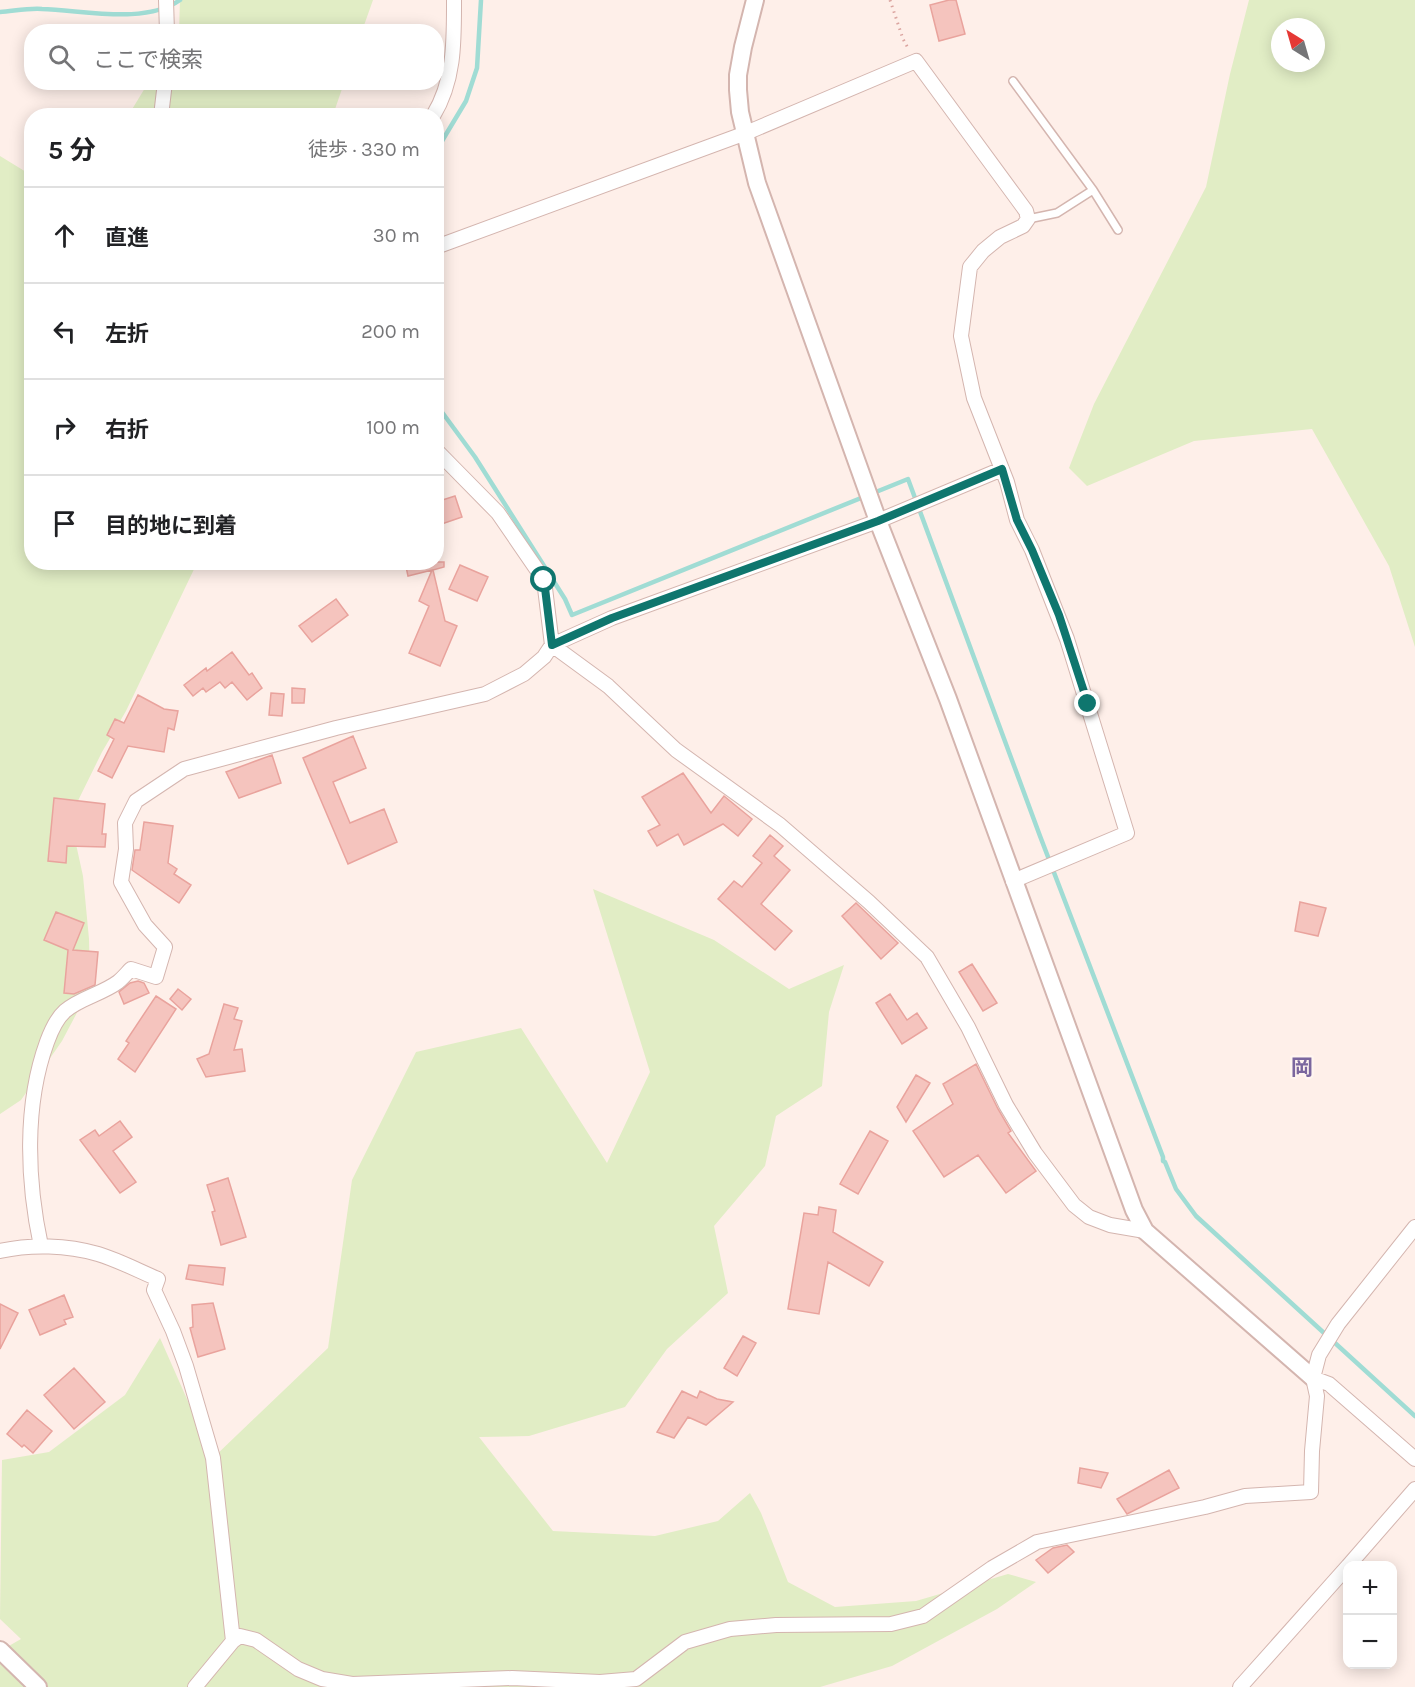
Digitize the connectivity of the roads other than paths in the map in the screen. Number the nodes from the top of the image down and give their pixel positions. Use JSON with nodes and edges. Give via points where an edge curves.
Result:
{"nodes":[{"id":1,"x":166,"y":0,"type":"edge"},
{"id":2,"x":454,"y":0,"type":"edge"},
{"id":3,"x":755,"y":0,"type":"edge"},
{"id":4,"x":167,"y":24,"type":"edge"},
{"id":5,"x":1013,"y":81,"type":"dead end"},
{"id":6,"x":164,"y":90,"type":"edge"},
{"id":7,"x":162,"y":108,"type":"edge"},
{"id":8,"x":437,"y":108,"type":"edge"},
{"id":9,"x":746,"y":133,"type":"junction"},
{"id":10,"x":1093,"y":190,"type":"junction"},
{"id":11,"x":1028,"y":219,"type":"junction"},
{"id":12,"x":1118,"y":230,"type":"dead end"},
{"id":13,"x":444,"y":244,"type":"edge"},
{"id":14,"x":444,"y":458,"type":"edge"},
{"id":15,"x":1002,"y":469,"type":"junction"},
{"id":16,"x":878,"y":521,"type":"junction"},
{"id":17,"x":552,"y":645,"type":"junction"},
{"id":18,"x":1013,"y":881,"type":"junction"},
{"id":19,"x":1415,"y":1227,"type":"edge"},
{"id":20,"x":1145,"y":1231,"type":"junction"},
{"id":21,"x":41,"y":1246,"type":"junction"},
{"id":22,"x":0,"y":1251,"type":"edge"},
{"id":23,"x":1313,"y":1378,"type":"junction"},
{"id":24,"x":1415,"y":1459,"type":"edge"},
{"id":25,"x":1415,"y":1489,"type":"edge"},
{"id":26,"x":1352,"y":1561,"type":"edge"},
{"id":27,"x":1343,"y":1572,"type":"edge"},
{"id":28,"x":233,"y":1641,"type":"junction"},
{"id":29,"x":0,"y":1650,"type":"edge"},
{"id":30,"x":38,"y":1687,"type":"edge"},
{"id":31,"x":195,"y":1687,"type":"edge"},
{"id":32,"x":1240,"y":1687,"type":"edge"}],
"edges":[{"from":1,"to":4,"type":"street"},
{"from":2,"to":8,"type":"street","via":[[454,57]]},
{"from":3,"to":9,"type":"street","via":[[738,75],[740,112]]},
{"from":5,"to":10,"type":"lane"},
{"from":6,"to":7,"type":"street"},
{"from":9,"to":11,"type":"street","via":[[916,62],[1026,211]]},
{"from":9,"to":13,"type":"street"},
{"from":9,"to":16,"type":"street","via":[[757,183]]},
{"from":10,"to":11,"type":"lane","via":[[1057,213]]},
{"from":10,"to":12,"type":"lane"},
{"from":11,"to":15,"type":"street","via":[[983,251],[970,267],[964,312],[962,336],[974,398]]},
{"from":14,"to":17,"type":"street","via":[[498,513],[544,580]]},
{"from":15,"to":16,"type":"street"},
{"from":15,"to":18,"type":"street","via":[[1017,520],[1067,639],[1126,833]]},
{"from":16,"to":17,"type":"street","via":[[612,618]]},
{"from":16,"to":18,"type":"street","via":[[948,699]]},
{"from":17,"to":20,"type":"street","via":[[608,686],[676,750],[780,825],[927,957],[1012,1115],[1074,1205],[1089,1217],[1110,1225]]},
{"from":17,"to":21,"type":"street","via":[[524,674],[485,694],[336,728],[184,769],[136,801],[125,823],[121,882],[145,925],[165,947],[156,977],[131,969],[118,982],[65,1011],[53,1026],[31,1108],[36,1225]]},
{"from":18,"to":20,"type":"street"},
{"from":19,"to":23,"type":"street","via":[[1338,1324],[1319,1355]]},
{"from":20,"to":23,"type":"street"},
{"from":21,"to":22,"type":"street"},
{"from":21,"to":28,"type":"street","via":[[99,1254],[158,1279],[154,1290],[186,1366],[213,1458]]},
{"from":23,"to":24,"type":"street","via":[[1329,1384]]},
{"from":23,"to":28,"type":"street","via":[[1317,1396],[1311,1492],[1245,1496],[1037,1542],[923,1616],[891,1624],[776,1624],[730,1629],[685,1642],[636,1679],[600,1682],[512,1678],[352,1683],[322,1679],[298,1669],[256,1640],[240,1636]]},
{"from":25,"to":26,"type":"street"},
{"from":27,"to":32,"type":"street"},
{"from":28,"to":31,"type":"street"},
{"from":29,"to":30,"type":"street"}]}
